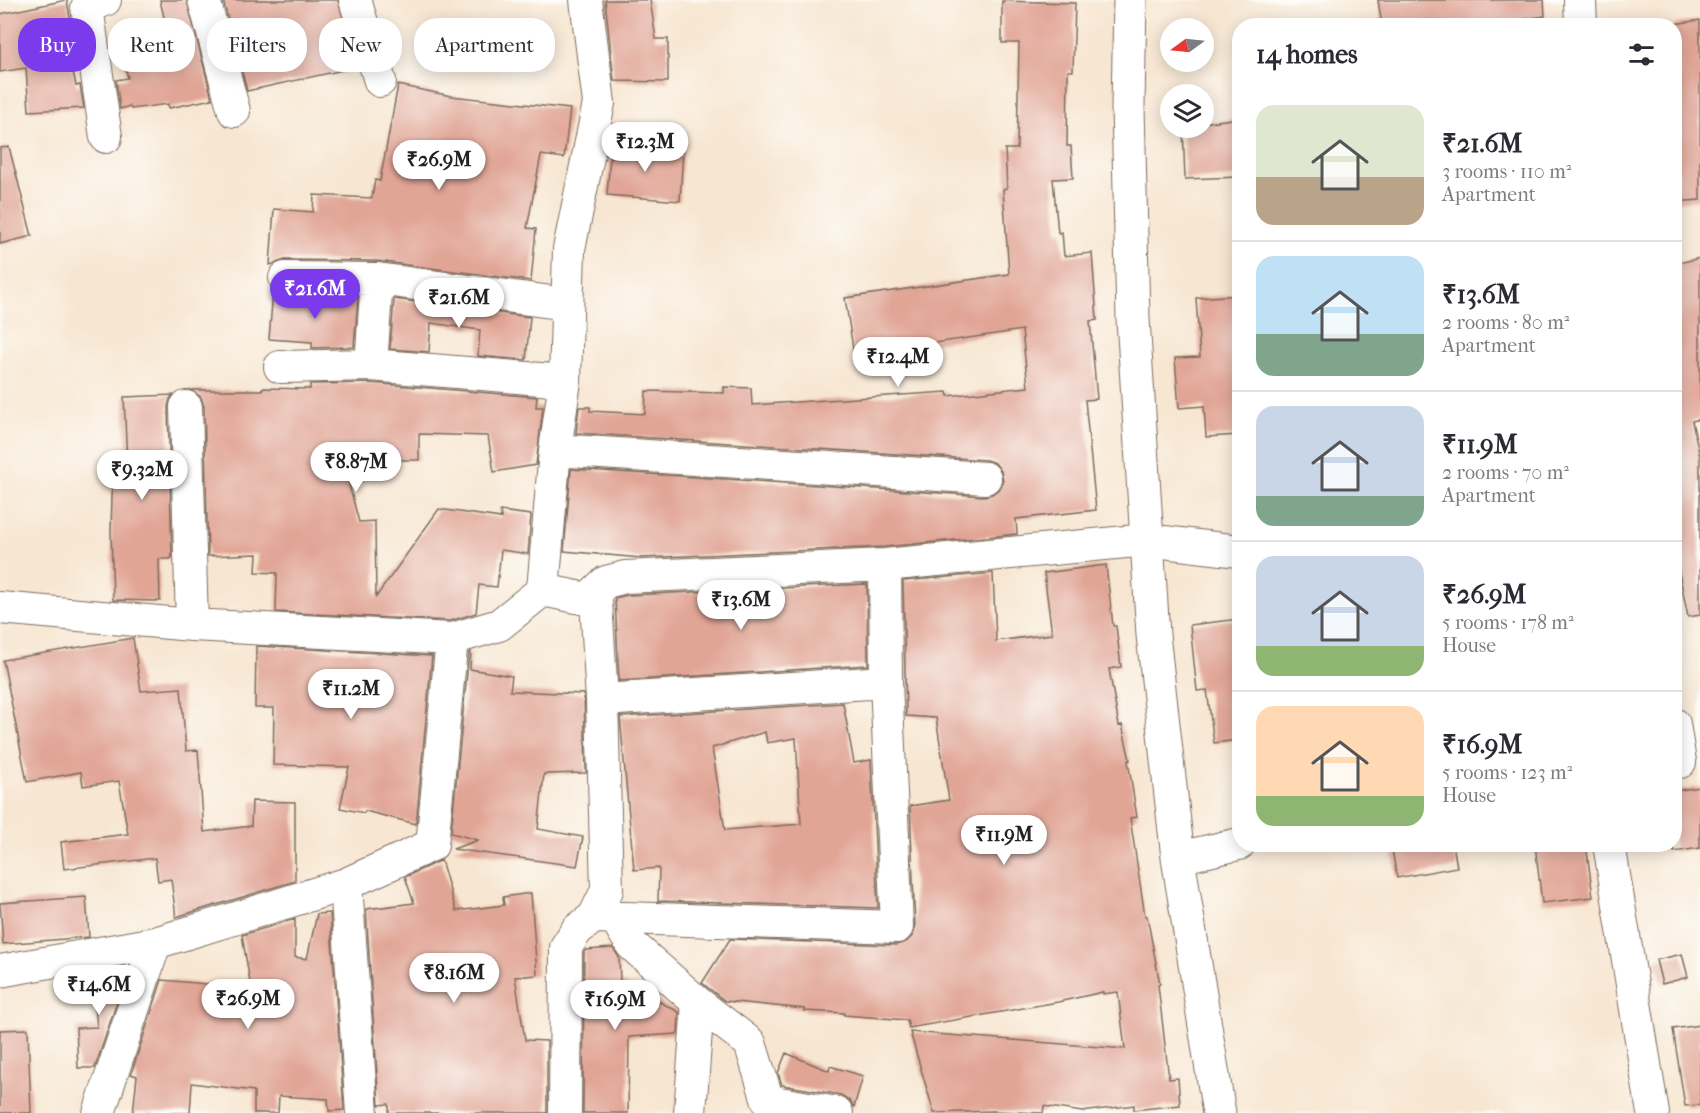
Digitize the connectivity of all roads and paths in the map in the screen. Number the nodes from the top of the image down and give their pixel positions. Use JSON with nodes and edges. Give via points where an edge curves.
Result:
{"nodes":[{"id":1,"x":105,"y":0,"type":"edge"},
{"id":2,"x":204,"y":0,"type":"edge"},
{"id":3,"x":355,"y":0,"type":"edge"},
{"id":4,"x":586,"y":0,"type":"edge"},
{"id":5,"x":1130,"y":0,"type":"edge"},
{"id":6,"x":1580,"y":0,"type":"edge"},
{"id":7,"x":1581,"y":18,"type":"edge"},
{"id":8,"x":380,"y":81,"type":"dead end"},
{"id":9,"x":234,"y":111,"type":"dead end"},
{"id":10,"x":106,"y":136,"type":"dead end"},
{"id":11,"x":285,"y":278,"type":"dead end"},
{"id":12,"x":377,"y":279,"type":"junction"},
{"id":13,"x":567,"y":304,"type":"junction"},
{"id":14,"x":371,"y":365,"type":"junction"},
{"id":15,"x":280,"y":367,"type":"dead end"},
{"id":16,"x":564,"y":381,"type":"junction"},
{"id":17,"x":186,"y":407,"type":"dead end"},
{"id":18,"x":555,"y":450,"type":"junction"},
{"id":19,"x":985,"y":478,"type":"dead end"},
{"id":20,"x":1147,"y":540,"type":"junction"},
{"id":21,"x":1232,"y":550,"type":"edge"},
{"id":22,"x":885,"y":565,"type":"junction"},
{"id":23,"x":543,"y":590,"type":"junction"},
{"id":24,"x":596,"y":601,"type":"junction"},
{"id":25,"x":0,"y":608,"type":"edge"},
{"id":26,"x":192,"y":625,"type":"junction"},
{"id":27,"x":452,"y":639,"type":"junction"},
{"id":28,"x":886,"y":682,"type":"junction"},
{"id":29,"x":602,"y":700,"type":"junction"},
{"id":30,"x":1232,"y":846,"type":"edge"},
{"id":31,"x":1610,"y":852,"type":"edge"},
{"id":32,"x":1178,"y":858,"type":"junction"},
{"id":33,"x":346,"y":884,"type":"junction"},
{"id":34,"x":605,"y":918,"type":"junction"},
{"id":35,"x":155,"y":943,"type":"junction"},
{"id":36,"x":0,"y":971,"type":"edge"},
{"id":37,"x":698,"y":1003,"type":"junction"},
{"id":38,"x":99,"y":1113,"type":"edge"},
{"id":39,"x":362,"y":1113,"type":"edge"},
{"id":40,"x":565,"y":1113,"type":"edge"},
{"id":41,"x":690,"y":1113,"type":"edge"},
{"id":42,"x":837,"y":1113,"type":"edge"},
{"id":43,"x":1219,"y":1113,"type":"edge"},
{"id":44,"x":1653,"y":1113,"type":"edge"}],
"edges":[{"from":1,"to":10,"type":"street","via":[[87,7]]},
{"from":2,"to":9,"type":"street"},
{"from":3,"to":8,"type":"street"},
{"from":4,"to":13,"type":"street","via":[[599,103],[569,249]]},
{"from":5,"to":20,"type":"main road","via":[[1133,320]]},
{"from":6,"to":7,"type":"street"},
{"from":11,"to":12,"type":"street"},
{"from":12,"to":13,"type":"street"},
{"from":12,"to":14,"type":"street"},
{"from":13,"to":16,"type":"street"},
{"from":14,"to":15,"type":"street"},
{"from":14,"to":16,"type":"street"},
{"from":16,"to":18,"type":"street"},
{"from":17,"to":26,"type":"street"},
{"from":18,"to":19,"type":"street"},
{"from":18,"to":23,"type":"street"},
{"from":20,"to":21,"type":"street"},
{"from":20,"to":22,"type":"street"},
{"from":20,"to":32,"type":"main road","via":[[1153,635]]},
{"from":22,"to":24,"type":"street","via":[[625,577],[606,582],[597,591]]},
{"from":22,"to":28,"type":"street"},
{"from":23,"to":24,"type":"street"},
{"from":23,"to":27,"type":"street","via":[[499,625]]},
{"from":24,"to":29,"type":"street"},
{"from":25,"to":26,"type":"street"},
{"from":26,"to":27,"type":"street"},
{"from":27,"to":33,"type":"street","via":[[432,845]]},
{"from":28,"to":29,"type":"street"},
{"from":28,"to":34,"type":"street","via":[[897,927]]},
{"from":29,"to":34,"type":"street"},
{"from":30,"to":32,"type":"street"},
{"from":31,"to":44,"type":"street"},
{"from":32,"to":43,"type":"main road"},
{"from":33,"to":35,"type":"street"},
{"from":33,"to":39,"type":"street"},
{"from":34,"to":37,"type":"street"},
{"from":34,"to":40,"type":"street","via":[[577,930],[566,947]]},
{"from":35,"to":36,"type":"street"},
{"from":35,"to":38,"type":"street"},
{"from":37,"to":41,"type":"street"},
{"from":37,"to":42,"type":"street","via":[[750,1043],[768,1101]]}]}
